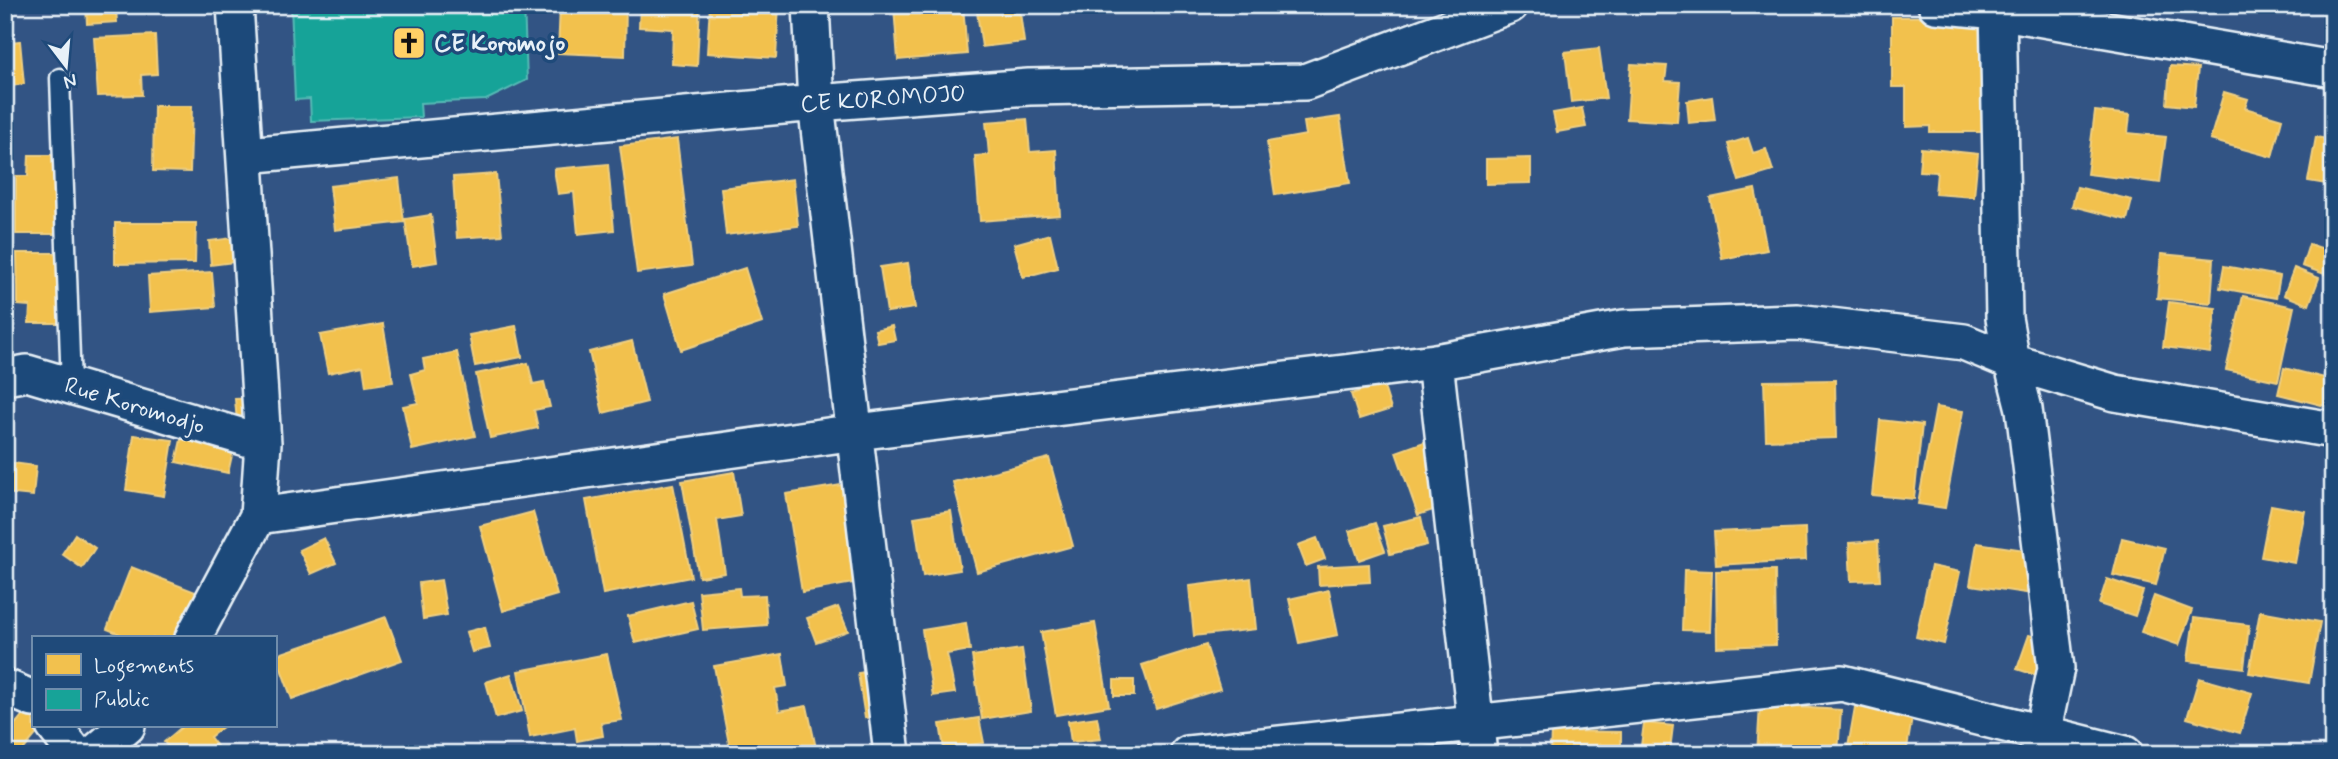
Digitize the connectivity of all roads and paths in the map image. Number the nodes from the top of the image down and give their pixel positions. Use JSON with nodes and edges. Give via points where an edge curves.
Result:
{"nodes":[{"id":1,"x":235,"y":5,"type":"edge"},
{"id":2,"x":811,"y":5,"type":"edge"},
{"id":3,"x":1510,"y":5,"type":"edge"},
{"id":4,"x":1937,"y":5,"type":"edge"},
{"id":5,"x":1997,"y":8,"type":"edge"},
{"id":6,"x":2333,"y":69,"type":"edge"},
{"id":7,"x":60,"y":78,"type":"dead end"},
{"id":8,"x":816,"y":103,"type":"junction"},
{"id":9,"x":246,"y":155,"type":"junction"},
{"id":10,"x":1435,"y":362,"type":"junction"},
{"id":11,"x":2012,"y":362,"type":"junction"},
{"id":12,"x":5,"y":377,"type":"edge"},
{"id":13,"x":71,"y":386,"type":"junction"},
{"id":14,"x":2333,"y":430,"type":"edge"},
{"id":15,"x":856,"y":432,"type":"junction"},
{"id":16,"x":263,"y":443,"type":"junction"},
{"id":17,"x":258,"y":516,"type":"junction"},
{"id":18,"x":194,"y":636,"type":"edge"},
{"id":19,"x":5,"y":687,"type":"edge"},
{"id":20,"x":32,"y":699,"type":"edge"},
{"id":21,"x":56,"y":728,"type":"edge"},
{"id":22,"x":125,"y":728,"type":"edge"},
{"id":23,"x":1478,"y":739,"type":"edge"},
{"id":24,"x":2040,"y":744,"type":"edge"},
{"id":25,"x":76,"y":754,"type":"edge"},
{"id":26,"x":94,"y":754,"type":"edge"},
{"id":27,"x":892,"y":754,"type":"edge"},
{"id":28,"x":1188,"y":754,"type":"edge"},
{"id":29,"x":2125,"y":754,"type":"edge"}],
"edges":[{"from":1,"to":9,"type":"street"},
{"from":2,"to":8,"type":"street"},
{"from":3,"to":8,"type":"street","name":"CE KOROMOJO","via":[[1305,82],[1029,87]]},
{"from":4,"to":5,"type":"street"},
{"from":5,"to":6,"type":"street"},
{"from":5,"to":11,"type":"street","via":[[2004,318]]},
{"from":7,"to":13,"type":"lane"},
{"from":8,"to":9,"type":"street","name":"CE KOROMOJO"},
{"from":8,"to":15,"type":"street"},
{"from":9,"to":16,"type":"street"},
{"from":10,"to":11,"type":"street","via":[[1624,328],[1797,322],[1964,342]]},
{"from":10,"to":15,"type":"street"},
{"from":10,"to":23,"type":"street"},
{"from":11,"to":14,"type":"street","via":[[2115,393]]},
{"from":11,"to":24,"type":"street","via":[[2024,409],[2056,668]]},
{"from":12,"to":13,"type":"street","name":"Rue Koromodjo","via":[[27,373]]},
{"from":13,"to":16,"type":"street","name":"Rue Koromodjo"},
{"from":15,"to":17,"type":"street"},
{"from":15,"to":27,"type":"street"},
{"from":16,"to":17,"type":"street"},
{"from":17,"to":18,"type":"street"},
{"from":19,"to":20,"type":"street"},
{"from":21,"to":25,"type":"street"},
{"from":22,"to":26,"type":"street"},
{"from":23,"to":24,"type":"street","via":[[1842,683]]},
{"from":23,"to":28,"type":"street"},
{"from":24,"to":29,"type":"street"}]}
